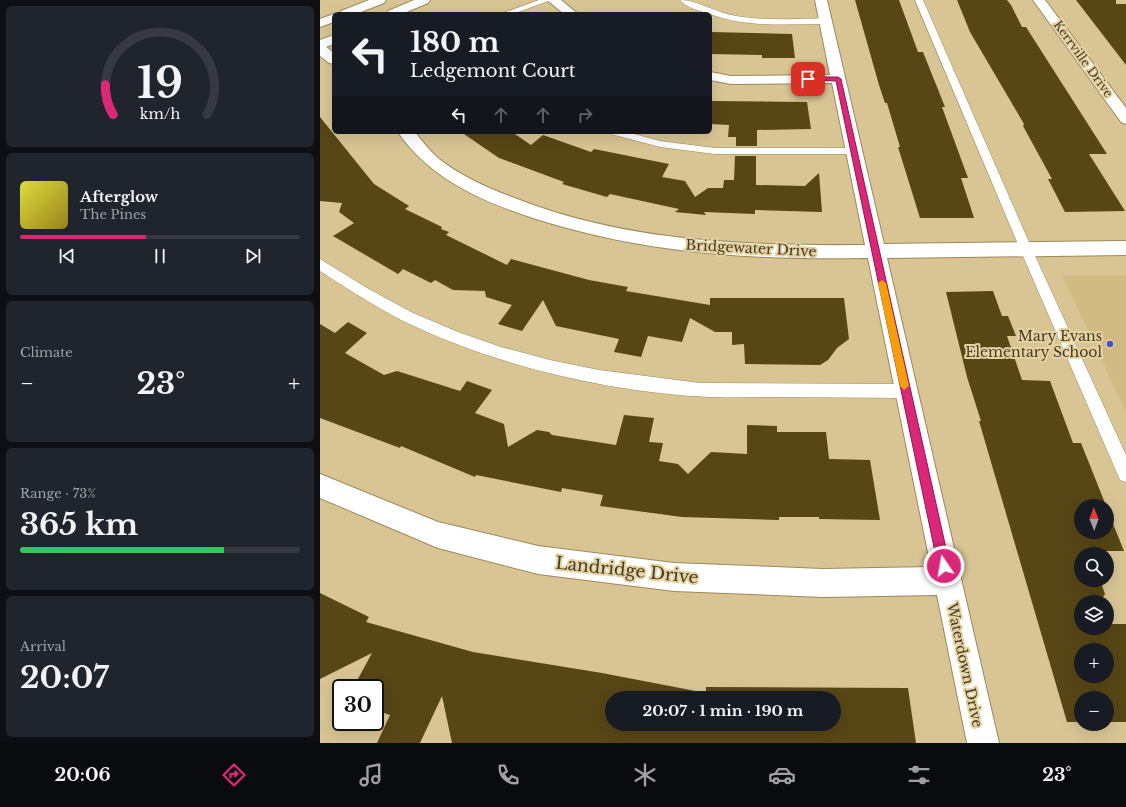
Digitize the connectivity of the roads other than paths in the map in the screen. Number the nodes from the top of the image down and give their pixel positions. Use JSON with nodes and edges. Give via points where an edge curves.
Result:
{"nodes":[{"id":1,"x":380,"y":0,"type":"edge"},
{"id":2,"x":424,"y":0,"type":"edge"},
{"id":3,"x":547,"y":0,"type":"edge"},
{"id":4,"x":553,"y":0,"type":"edge"},
{"id":5,"x":684,"y":0,"type":"edge"},
{"id":6,"x":821,"y":0,"type":"edge"},
{"id":7,"x":919,"y":0,"type":"edge"},
{"id":8,"x":1039,"y":0,"type":"edge"},
{"id":9,"x":350,"y":12,"type":"edge"},
{"id":10,"x":397,"y":12,"type":"edge"},
{"id":11,"x":510,"y":12,"type":"edge"},
{"id":12,"x":569,"y":12,"type":"edge"},
{"id":13,"x":706,"y":12,"type":"edge"},
{"id":14,"x":712,"y":14,"type":"edge"},
{"id":15,"x":332,"y":19,"type":"edge"},
{"id":16,"x":826,"y":22,"type":"junction"},
{"id":17,"x":320,"y":24,"type":"edge"},
{"id":18,"x":332,"y":40,"type":"edge"},
{"id":19,"x":320,"y":45,"type":"edge"},
{"id":20,"x":320,"y":49,"type":"edge"},
{"id":21,"x":332,"y":58,"type":"edge"},
{"id":22,"x":712,"y":76,"type":"edge"},
{"id":23,"x":838,"y":79,"type":"junction"},
{"id":24,"x":1126,"y":119,"type":"edge"},
{"id":25,"x":408,"y":134,"type":"edge"},
{"id":26,"x":622,"y":134,"type":"edge"},
{"id":27,"x":854,"y":151,"type":"junction"},
{"id":28,"x":1126,"y":248,"type":"edge"},
{"id":29,"x":1026,"y":249,"type":"junction"},
{"id":30,"x":875,"y":251,"type":"junction"},
{"id":31,"x":320,"y":264,"type":"edge"},
{"id":32,"x":905,"y":391,"type":"junction"},
{"id":33,"x":1126,"y":474,"type":"edge"},
{"id":34,"x":320,"y":486,"type":"edge"},
{"id":35,"x":947,"y":581,"type":"junction"},
{"id":36,"x":983,"y":743,"type":"edge"}],
"edges":[{"from":1,"to":9,"type":"street"},
{"from":2,"to":10,"type":"street"},
{"from":3,"to":11,"type":"lane"},
{"from":4,"to":12,"type":"street"},
{"from":5,"to":13,"type":"lane"},
{"from":6,"to":16,"type":"street","name":"Waterdown Drive"},
{"from":7,"to":29,"type":"lane"},
{"from":8,"to":24,"type":"street","name":"Kerrville Drive"},
{"from":14,"to":16,"type":"lane","via":[[736,20]]},
{"from":15,"to":17,"type":"street"},
{"from":16,"to":23,"type":"street","name":"Waterdown Drive"},
{"from":18,"to":19,"type":"street"},
{"from":20,"to":21,"type":"street"},
{"from":22,"to":23,"type":"street","via":[[732,80]]},
{"from":23,"to":27,"type":"street","name":"Waterdown Drive"},
{"from":25,"to":30,"type":"street","name":"Bridgewater Drive","via":[[435,164],[467,184],[556,220],[620,236],[691,247],[773,252]]},
{"from":26,"to":27,"type":"lane","via":[[660,144],[715,151]]},
{"from":27,"to":30,"type":"street","name":"Waterdown Drive"},
{"from":28,"to":29,"type":"street","name":"Bridgewater Drive"},
{"from":29,"to":30,"type":"street","name":"Bridgewater Drive"},
{"from":29,"to":33,"type":"lane"},
{"from":30,"to":32,"type":"street","name":"Waterdown Drive"},
{"from":31,"to":32,"type":"lane","via":[[396,311],[464,341],[527,361],[616,380],[701,390]]},
{"from":32,"to":35,"type":"street","name":"Waterdown Drive"},
{"from":34,"to":35,"type":"street","name":"Landridge Drive","via":[[438,535],[538,560],[674,577],[823,583]]},
{"from":35,"to":36,"type":"street","name":"Waterdown Drive"}]}
